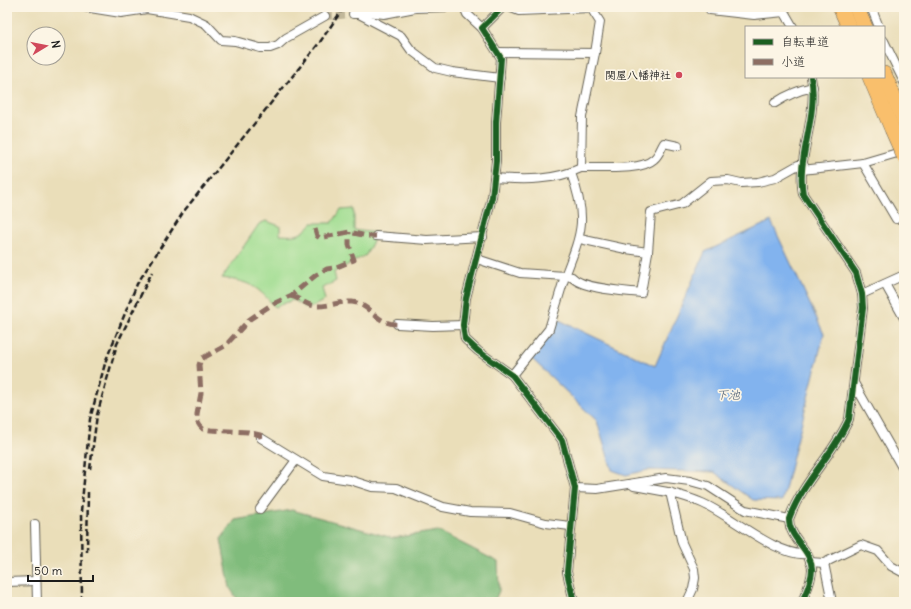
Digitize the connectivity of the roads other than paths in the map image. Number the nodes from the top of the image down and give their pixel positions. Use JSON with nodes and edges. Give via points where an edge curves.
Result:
{"nodes":[{"id":1,"x":84,"y":7,"type":"edge"},
{"id":2,"x":448,"y":7,"type":"edge"},
{"id":3,"x":464,"y":7,"type":"edge"},
{"id":4,"x":503,"y":7,"type":"edge"},
{"id":5,"x":509,"y":7,"type":"edge"},
{"id":6,"x":840,"y":7,"type":"edge"},
{"id":7,"x":856,"y":7,"type":"edge"},
{"id":8,"x":871,"y":7,"type":"edge"},
{"id":9,"x":591,"y":8,"type":"edge"},
{"id":10,"x":782,"y":9,"type":"edge"},
{"id":11,"x":710,"y":10,"type":"dead end"},
{"id":12,"x":325,"y":16,"type":"tunnel mouth"},
{"id":13,"x":792,"y":26,"type":"edge"},
{"id":14,"x":849,"y":26,"type":"edge"},
{"id":15,"x":865,"y":26,"type":"edge"},
{"id":16,"x":878,"y":26,"type":"edge"},
{"id":17,"x":482,"y":28,"type":"junction"},
{"id":18,"x":885,"y":43,"type":"edge"},
{"id":19,"x":498,"y":52,"type":"junction"},
{"id":20,"x":595,"y":53,"type":"junction"},
{"id":21,"x":885,"y":76,"type":"edge"},
{"id":22,"x":500,"y":78,"type":"junction"},
{"id":23,"x":811,"y":78,"type":"edge"},
{"id":24,"x":870,"y":78,"type":"edge"},
{"id":25,"x":904,"y":82,"type":"edge"},
{"id":26,"x":813,"y":87,"type":"junction"},
{"id":27,"x":775,"y":103,"type":"dead end"},
{"id":28,"x":904,"y":120,"type":"edge"},
{"id":29,"x":678,"y":146,"type":"dead end"},
{"id":30,"x":904,"y":151,"type":"edge"},
{"id":31,"x":904,"y":156,"type":"edge"},
{"id":32,"x":863,"y":163,"type":"junction"},
{"id":33,"x":581,"y":168,"type":"junction"},
{"id":34,"x":803,"y":168,"type":"junction"},
{"id":35,"x":570,"y":173,"type":"junction"},
{"id":36,"x":494,"y":178,"type":"junction"},
{"id":37,"x":896,"y":219,"type":"dead end"},
{"id":38,"x":376,"y":236,"type":"dead end"},
{"id":39,"x":483,"y":237,"type":"junction"},
{"id":40,"x":580,"y":238,"type":"junction"},
{"id":41,"x":648,"y":252,"type":"junction"},
{"id":42,"x":477,"y":259,"type":"junction"},
{"id":43,"x":904,"y":275,"type":"edge"},
{"id":44,"x":565,"y":276,"type":"junction"},
{"id":45,"x":885,"y":284,"type":"junction"},
{"id":46,"x":862,"y":294,"type":"junction"},
{"id":47,"x":904,"y":318,"type":"edge"},
{"id":48,"x":397,"y":324,"type":"dead end"},
{"id":49,"x":463,"y":325,"type":"junction"},
{"id":50,"x":512,"y":375,"type":"junction"},
{"id":51,"x":854,"y":383,"type":"junction"},
{"id":52,"x":261,"y":438,"type":"dead end"},
{"id":53,"x":296,"y":460,"type":"junction"},
{"id":54,"x":902,"y":460,"type":"edge"},
{"id":55,"x":904,"y":471,"type":"edge"},
{"id":56,"x":625,"y":485,"type":"junction"},
{"id":57,"x":575,"y":488,"type":"junction"},
{"id":58,"x":670,"y":492,"type":"junction"},
{"id":59,"x":260,"y":509,"type":"dead end"},
{"id":60,"x":789,"y":519,"type":"junction"},
{"id":61,"x":35,"y":524,"type":"dead end"},
{"id":62,"x":570,"y":526,"type":"junction"},
{"id":63,"x":807,"y":554,"type":"junction"},
{"id":64,"x":810,"y":562,"type":"junction"},
{"id":65,"x":824,"y":563,"type":"junction"},
{"id":66,"x":904,"y":573,"type":"edge"},
{"id":67,"x":36,"y":581,"type":"junction"},
{"id":68,"x":7,"y":582,"type":"edge"},
{"id":69,"x":37,"y":602,"type":"edge"},
{"id":70,"x":574,"y":602,"type":"edge"},
{"id":71,"x":687,"y":602,"type":"edge"},
{"id":72,"x":802,"y":602,"type":"edge"},
{"id":73,"x":832,"y":602,"type":"edge"}],
"edges":[{"from":1,"to":12,"type":"street","via":[[121,13],[147,9],[189,16],[206,24],[222,40],[235,40],[260,48],[278,45]]},
{"from":2,"to":22,"type":"street","via":[[415,8],[384,14],[356,14],[402,36],[411,50],[435,68]]},
{"from":3,"to":17,"type":"street","via":[[467,14]]},
{"from":4,"to":17,"type":"street"},
{"from":5,"to":9,"type":"street","via":[[519,11]]},
{"from":6,"to":14,"type":"highway"},
{"from":7,"to":15,"type":"highway"},
{"from":8,"to":16,"type":"street"},
{"from":9,"to":20,"type":"street","via":[[600,22]]},
{"from":10,"to":11,"type":"street","via":[[754,16]]},
{"from":10,"to":13,"type":"street"},
{"from":17,"to":19,"type":"street"},
{"from":18,"to":25,"type":"street"},
{"from":19,"to":20,"type":"street"},
{"from":19,"to":22,"type":"street","via":[[501,58]]},
{"from":20,"to":33,"type":"street","via":[[582,117]]},
{"from":21,"to":28,"type":"highway"},
{"from":22,"to":36,"type":"street"},
{"from":23,"to":26,"type":"street"},
{"from":24,"to":31,"type":"highway","bridge":true},
{"from":26,"to":27,"type":"street","via":[[789,94]]},
{"from":26,"to":34,"type":"street"},
{"from":29,"to":33,"type":"street","via":[[664,143],[654,159],[632,167]]},
{"from":30,"to":32,"type":"street"},
{"from":32,"to":34,"type":"street"},
{"from":32,"to":37,"type":"street"},
{"from":33,"to":35,"type":"street"},
{"from":34,"to":41,"type":"street","via":[[798,165],[775,178],[758,182],[711,181],[682,204],[651,212]]},
{"from":34,"to":46,"type":"street","via":[[800,180],[803,194],[856,273]]},
{"from":35,"to":36,"type":"street","via":[[542,179]]},
{"from":35,"to":40,"type":"street","via":[[581,211]]},
{"from":36,"to":39,"type":"street"},
{"from":38,"to":39,"type":"street","via":[[427,240]]},
{"from":39,"to":42,"type":"street"},
{"from":40,"to":41,"type":"street","via":[[626,250]]},
{"from":40,"to":44,"type":"street"},
{"from":41,"to":44,"type":"street","via":[[641,293],[576,282],[572,277]]},
{"from":42,"to":44,"type":"street","via":[[520,273]]},
{"from":42,"to":49,"type":"street","via":[[466,298]]},
{"from":43,"to":45,"type":"street"},
{"from":44,"to":50,"type":"street","via":[[549,329]]},
{"from":45,"to":46,"type":"street"},
{"from":45,"to":47,"type":"street"},
{"from":46,"to":51,"type":"street","via":[[863,308]]},
{"from":48,"to":49,"type":"street"},
{"from":49,"to":50,"type":"street","via":[[465,339]]},
{"from":50,"to":57,"type":"street","via":[[562,440]]},
{"from":51,"to":54,"type":"street"},
{"from":51,"to":60,"type":"street","via":[[852,406],[844,430],[824,458]]},
{"from":52,"to":53,"type":"street"},
{"from":53,"to":59,"type":"street"},
{"from":53,"to":62,"type":"street","via":[[323,476],[355,481],[372,487],[396,488],[443,507],[470,512],[510,513]]},
{"from":54,"to":55,"type":"street"},
{"from":56,"to":57,"type":"street","via":[[597,489]]},
{"from":56,"to":58,"type":"street"},
{"from":56,"to":60,"type":"street","via":[[666,478],[690,481],[708,486],[745,510]]},
{"from":57,"to":62,"type":"street"},
{"from":58,"to":63,"type":"street","via":[[716,510],[771,545],[800,555]]},
{"from":58,"to":71,"type":"street","via":[[682,543],[696,578]]},
{"from":60,"to":63,"type":"street","via":[[792,532]]},
{"from":61,"to":67,"type":"street"},
{"from":62,"to":70,"type":"street","via":[[567,572]]},
{"from":63,"to":64,"type":"street"},
{"from":64,"to":65,"type":"street"},
{"from":64,"to":72,"type":"street","via":[[811,580]]},
{"from":65,"to":66,"type":"street","via":[[861,545],[878,551],[891,566]]},
{"from":65,"to":73,"type":"street"},
{"from":67,"to":68,"type":"street"},
{"from":67,"to":69,"type":"street"}]}
